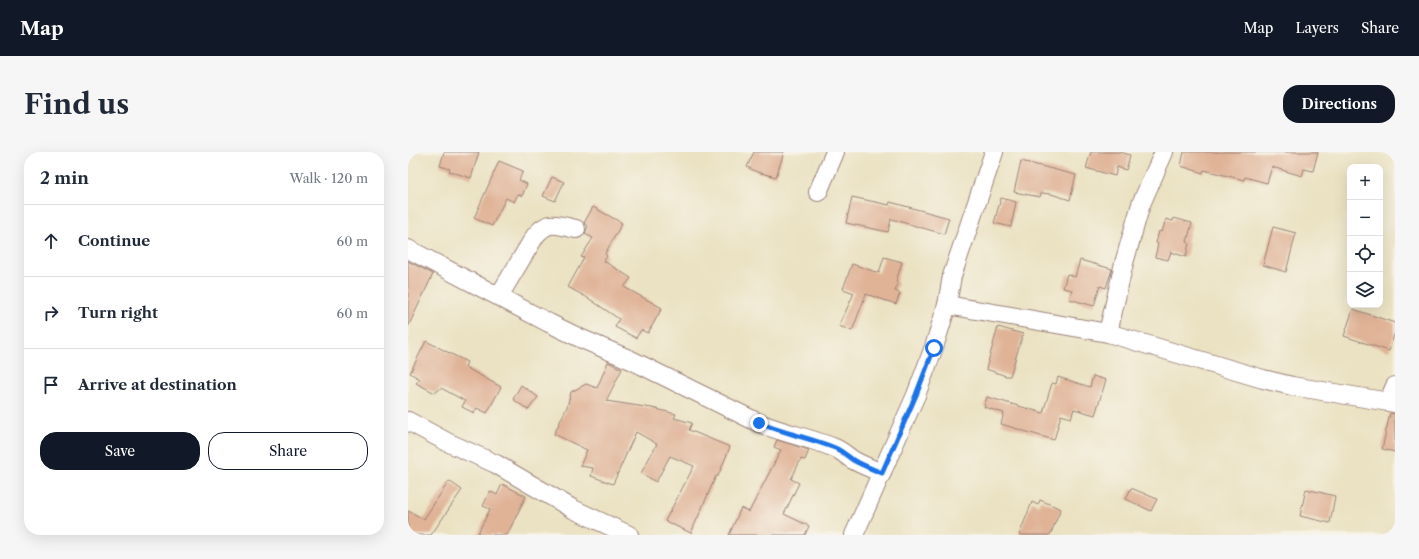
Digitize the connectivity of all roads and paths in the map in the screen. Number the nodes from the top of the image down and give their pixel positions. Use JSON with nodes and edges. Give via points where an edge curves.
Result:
{"nodes":[{"id":1,"x":835,"y":152,"type":"edge"},
{"id":2,"x":1164,"y":152,"type":"edge"},
{"id":3,"x":990,"y":153,"type":"edge"},
{"id":4,"x":818,"y":192,"type":"dead end"},
{"id":5,"x":576,"y":229,"type":"dead end"},
{"id":6,"x":408,"y":249,"type":"edge"},
{"id":7,"x":499,"y":296,"type":"junction"},
{"id":8,"x":947,"y":305,"type":"junction"},
{"id":9,"x":1108,"y":333,"type":"junction"},
{"id":10,"x":1393,"y":397,"type":"edge"},
{"id":11,"x":408,"y":421,"type":"edge"},
{"id":12,"x":882,"y":473,"type":"junction"},
{"id":13,"x":630,"y":535,"type":"edge"},
{"id":14,"x":854,"y":535,"type":"edge"}],
"edges":[{"from":1,"to":4,"type":"street"},
{"from":2,"to":9,"type":"street","via":[[1141,204]]},
{"from":3,"to":8,"type":"street","via":[[952,276]]},
{"from":5,"to":7,"type":"street","via":[[548,225],[541,229]]},
{"from":6,"to":7,"type":"street"},
{"from":7,"to":12,"type":"street","via":[[582,339],[631,360],[759,423],[835,448],[856,462]]},
{"from":8,"to":9,"type":"street"},
{"from":8,"to":12,"type":"street","via":[[916,395]]},
{"from":9,"to":10,"type":"street","via":[[1292,386]]},
{"from":11,"to":13,"type":"street","via":[[496,464],[574,509]]},
{"from":12,"to":14,"type":"street"}]}
